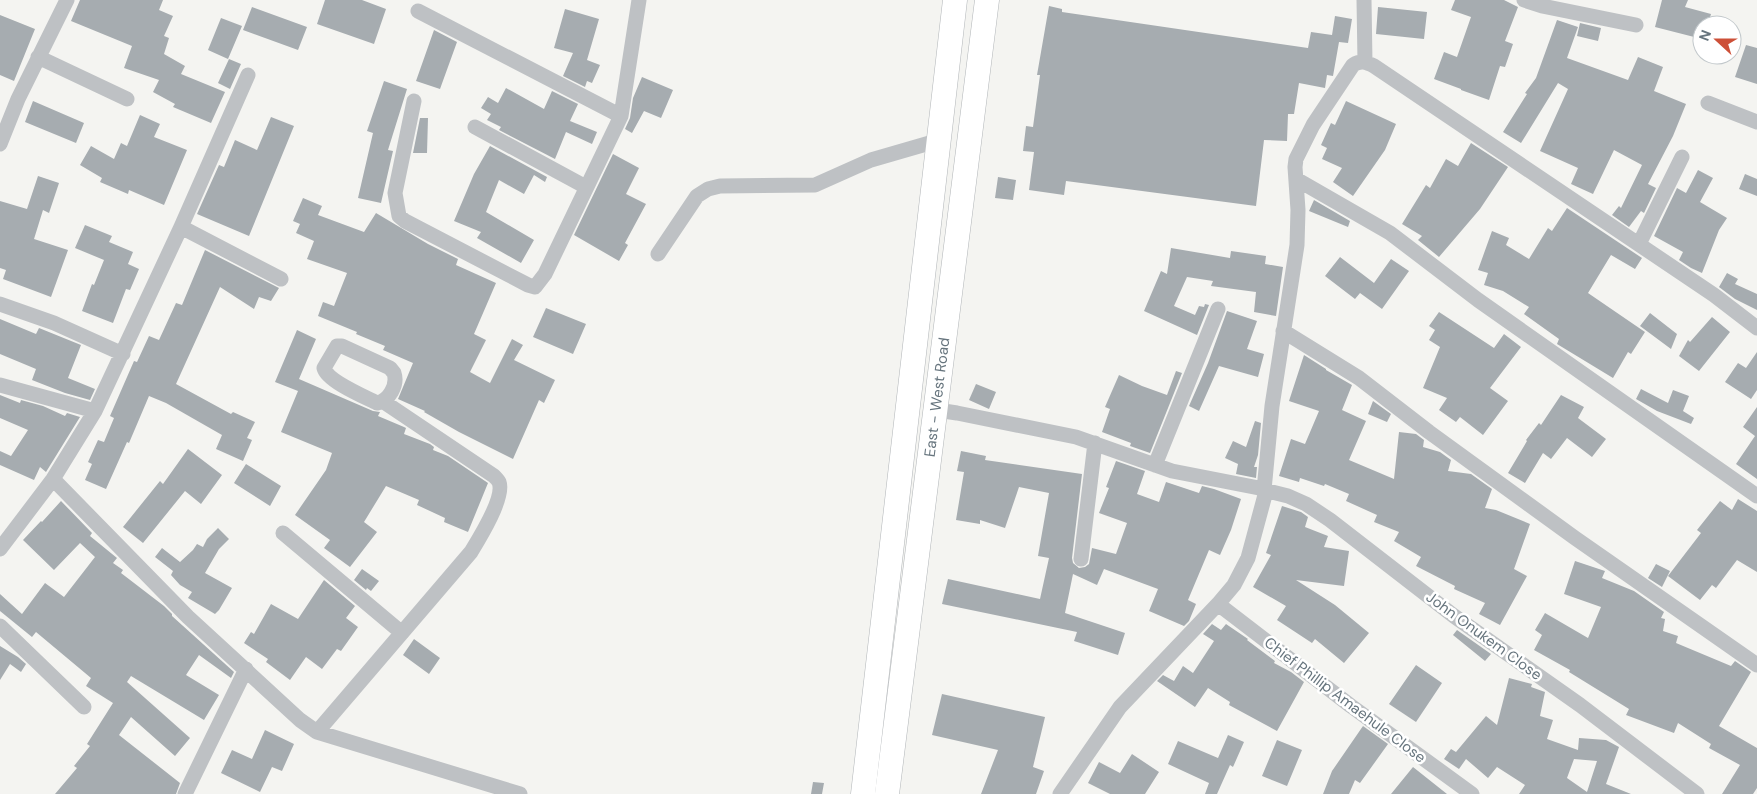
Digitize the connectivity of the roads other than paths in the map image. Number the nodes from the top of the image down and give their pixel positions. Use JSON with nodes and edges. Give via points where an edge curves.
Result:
{"nodes":[{"id":1,"x":67,"y":0,"type":"edge"},
{"id":2,"x":639,"y":0,"type":"edge"},
{"id":3,"x":955,"y":0,"type":"edge"},
{"id":4,"x":988,"y":0,"type":"edge"},
{"id":5,"x":1364,"y":0,"type":"edge"},
{"id":6,"x":1524,"y":0,"type":"edge"},
{"id":7,"x":1582,"y":7,"type":"edge"},
{"id":8,"x":418,"y":11,"type":"dead end"},
{"id":9,"x":1636,"y":25,"type":"dead end"},
{"id":10,"x":38,"y":57,"type":"junction"},
{"id":11,"x":1365,"y":62,"type":"junction"},
{"id":12,"x":248,"y":75,"type":"dead end"},
{"id":13,"x":126,"y":99,"type":"dead end"},
{"id":14,"x":414,"y":101,"type":"dead end"},
{"id":15,"x":1708,"y":102,"type":"dead end"},
{"id":16,"x":621,"y":116,"type":"junction"},
{"id":17,"x":1757,"y":122,"type":"edge"},
{"id":18,"x":475,"y":128,"type":"dead end"},
{"id":19,"x":940,"y":140,"type":"junction"},
{"id":20,"x":0,"y":144,"type":"edge"},
{"id":21,"x":1682,"y":156,"type":"dead end"},
{"id":22,"x":1296,"y":179,"type":"junction"},
{"id":23,"x":586,"y":188,"type":"junction"},
{"id":24,"x":181,"y":227,"type":"junction"},
{"id":25,"x":1638,"y":244,"type":"junction"},
{"id":26,"x":658,"y":254,"type":"dead end"},
{"id":27,"x":281,"y":279,"type":"dead end"},
{"id":28,"x":0,"y":304,"type":"edge"},
{"id":29,"x":1218,"y":309,"type":"dead end"},
{"id":30,"x":1757,"y":328,"type":"edge"},
{"id":31,"x":1283,"y":331,"type":"junction"},
{"id":32,"x":123,"y":354,"type":"junction"},
{"id":33,"x":0,"y":385,"type":"edge"},
{"id":34,"x":384,"y":402,"type":"junction"},
{"id":35,"x":937,"y":410,"type":"junction"},
{"id":36,"x":95,"y":411,"type":"junction"},
{"id":37,"x":1095,"y":443,"type":"junction"},
{"id":38,"x":1155,"y":465,"type":"junction"},
{"id":39,"x":53,"y":479,"type":"junction"},
{"id":40,"x":1264,"y":490,"type":"junction"},
{"id":41,"x":1757,"y":496,"type":"edge"},
{"id":42,"x":283,"y":532,"type":"dead end"},
{"id":43,"x":1,"y":545,"type":"edge"},
{"id":44,"x":1081,"y":559,"type":"dead end"},
{"id":45,"x":1218,"y":604,"type":"junction"},
{"id":46,"x":0,"y":626,"type":"edge"},
{"id":47,"x":402,"y":633,"type":"junction"},
{"id":48,"x":1757,"y":665,"type":"edge"},
{"id":49,"x":246,"y":669,"type":"junction"},
{"id":50,"x":84,"y":707,"type":"dead end"},
{"id":51,"x":317,"y":732,"type":"junction"},
{"id":52,"x":1067,"y":792,"type":"edge"},
{"id":53,"x":185,"y":794,"type":"edge"},
{"id":54,"x":520,"y":794,"type":"edge"},
{"id":55,"x":863,"y":794,"type":"edge"},
{"id":56,"x":887,"y":794,"type":"edge"},
{"id":57,"x":1472,"y":794,"type":"edge"},
{"id":58,"x":1697,"y":794,"type":"edge"}],
"edges":[{"from":1,"to":10,"type":"street"},
{"from":2,"to":16,"type":"street"},
{"from":3,"to":19,"type":"main road","name":"East - West Road"},
{"from":4,"to":35,"type":"main road","name":"East - West Road"},
{"from":5,"to":11,"type":"street"},
{"from":6,"to":7,"type":"street"},
{"from":7,"to":9,"type":"street"},
{"from":8,"to":16,"type":"street"},
{"from":10,"to":13,"type":"street"},
{"from":10,"to":20,"type":"street"},
{"from":11,"to":22,"type":"street","via":[[1353,65],[1313,125],[1296,159]]},
{"from":11,"to":25,"type":"street"},
{"from":12,"to":24,"type":"street"},
{"from":14,"to":23,"type":"street","via":[[395,193],[399,216],[528,285],[535,286],[544,274]]},
{"from":15,"to":17,"type":"street"},
{"from":16,"to":23,"type":"street"},
{"from":18,"to":23,"type":"street"},
{"from":19,"to":26,"type":"street","via":[[871,160],[815,185],[720,186],[708,189],[697,196]]},
{"from":19,"to":55,"type":"main road","name":"East - West Road"},
{"from":21,"to":25,"type":"street"},
{"from":22,"to":31,"type":"street","via":[[1297,245]]},
{"from":22,"to":41,"type":"street","via":[[1390,233],[1478,300]]},
{"from":24,"to":27,"type":"street"},
{"from":24,"to":32,"type":"street"},
{"from":25,"to":30,"type":"street","via":[[1714,294]]},
{"from":28,"to":32,"type":"street","via":[[54,323]]},
{"from":29,"to":38,"type":"street"},
{"from":31,"to":40,"type":"street"},
{"from":31,"to":48,"type":"street","via":[[1359,378],[1575,538]]},
{"from":32,"to":36,"type":"street"},
{"from":33,"to":36,"type":"street"},
{"from":34,"to":34,"type":"street","via":[[377,404],[325,372],[324,368],[337,346],[390,368],[394,382]]},
{"from":34,"to":47,"type":"street","via":[[500,483],[500,493],[471,552]]},
{"from":35,"to":37,"type":"street","name":"John Onukem Close"},
{"from":35,"to":56,"type":"main road","name":"East - West Road"},
{"from":36,"to":39,"type":"street"},
{"from":37,"to":38,"type":"street","name":"John Onukem Close"},
{"from":37,"to":44,"type":"street"},
{"from":38,"to":40,"type":"street","name":"John Onukem Close"},
{"from":39,"to":43,"type":"street"},
{"from":39,"to":49,"type":"street","via":[[175,604]]},
{"from":40,"to":45,"type":"street","via":[[1248,558],[1234,585]]},
{"from":40,"to":58,"type":"street","name":"John Onukem Close","via":[[1306,504],[1330,520],[1454,616],[1580,705]]},
{"from":42,"to":47,"type":"street"},
{"from":45,"to":52,"type":"street","via":[[1120,707]]},
{"from":45,"to":57,"type":"street","name":"Chief Phillip Amaehule Close"},
{"from":46,"to":50,"type":"street"},
{"from":47,"to":51,"type":"street"},
{"from":49,"to":51,"type":"street"},
{"from":49,"to":53,"type":"street"},
{"from":51,"to":54,"type":"street"}]}
